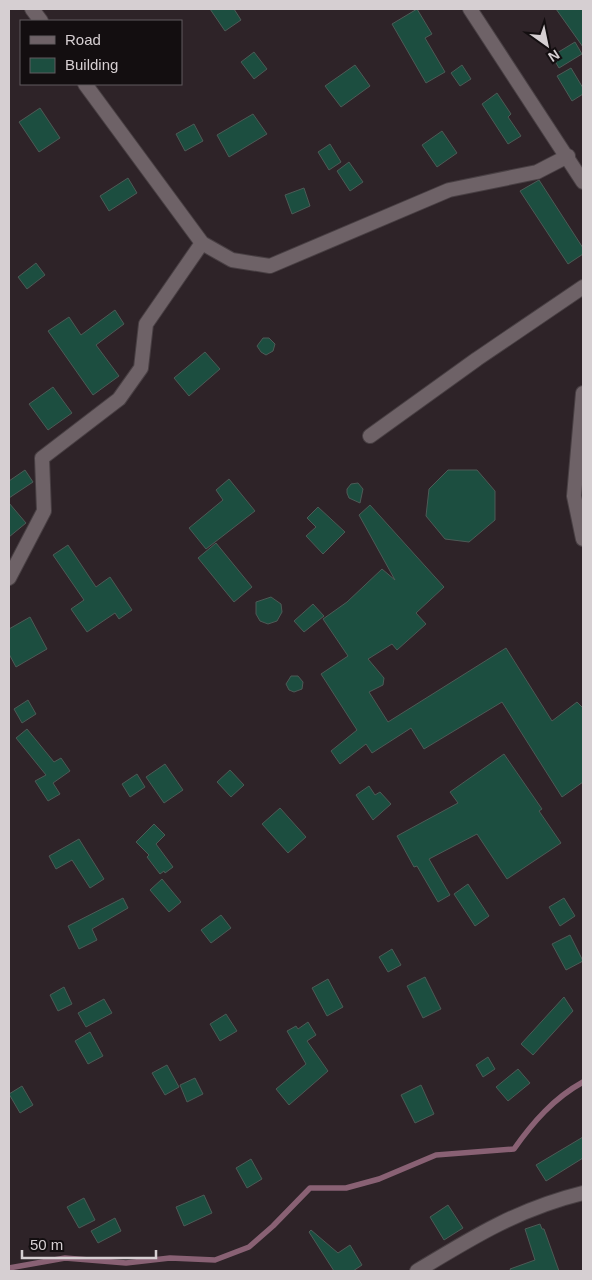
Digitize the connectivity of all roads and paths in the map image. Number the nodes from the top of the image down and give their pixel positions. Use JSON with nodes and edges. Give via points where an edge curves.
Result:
{"nodes":[{"id":1,"x":32,"y":9,"type":"edge"},
{"id":2,"x":470,"y":9,"type":"edge"},
{"id":3,"x":40,"y":20,"type":"edge"},
{"id":4,"x":86,"y":85,"type":"edge"},
{"id":5,"x":568,"y":156,"type":"junction"},
{"id":6,"x":583,"y":182,"type":"edge"},
{"id":7,"x":202,"y":243,"type":"junction"},
{"id":8,"x":583,"y":287,"type":"edge"},
{"id":9,"x":583,"y":393,"type":"edge"},
{"id":10,"x":370,"y":436,"type":"dead end"},
{"id":11,"x":583,"y":539,"type":"edge"},
{"id":12,"x":9,"y":578,"type":"edge"},
{"id":13,"x":583,"y":1193,"type":"edge"},
{"id":14,"x":417,"y":1271,"type":"edge"}],
"edges":[{"from":1,"to":3,"type":"street"},
{"from":2,"to":5,"type":"street"},
{"from":4,"to":7,"type":"street"},
{"from":5,"to":6,"type":"street"},
{"from":5,"to":7,"type":"street","via":[[537,172],[449,190],[270,266],[232,260]]},
{"from":7,"to":12,"type":"street","via":[[146,324],[141,368],[119,399],[42,458],[44,511]]},
{"from":8,"to":10,"type":"street"},
{"from":9,"to":11,"type":"street","via":[[574,496]]},
{"from":13,"to":14,"type":"street","via":[[546,1202],[484,1230]]}]}
